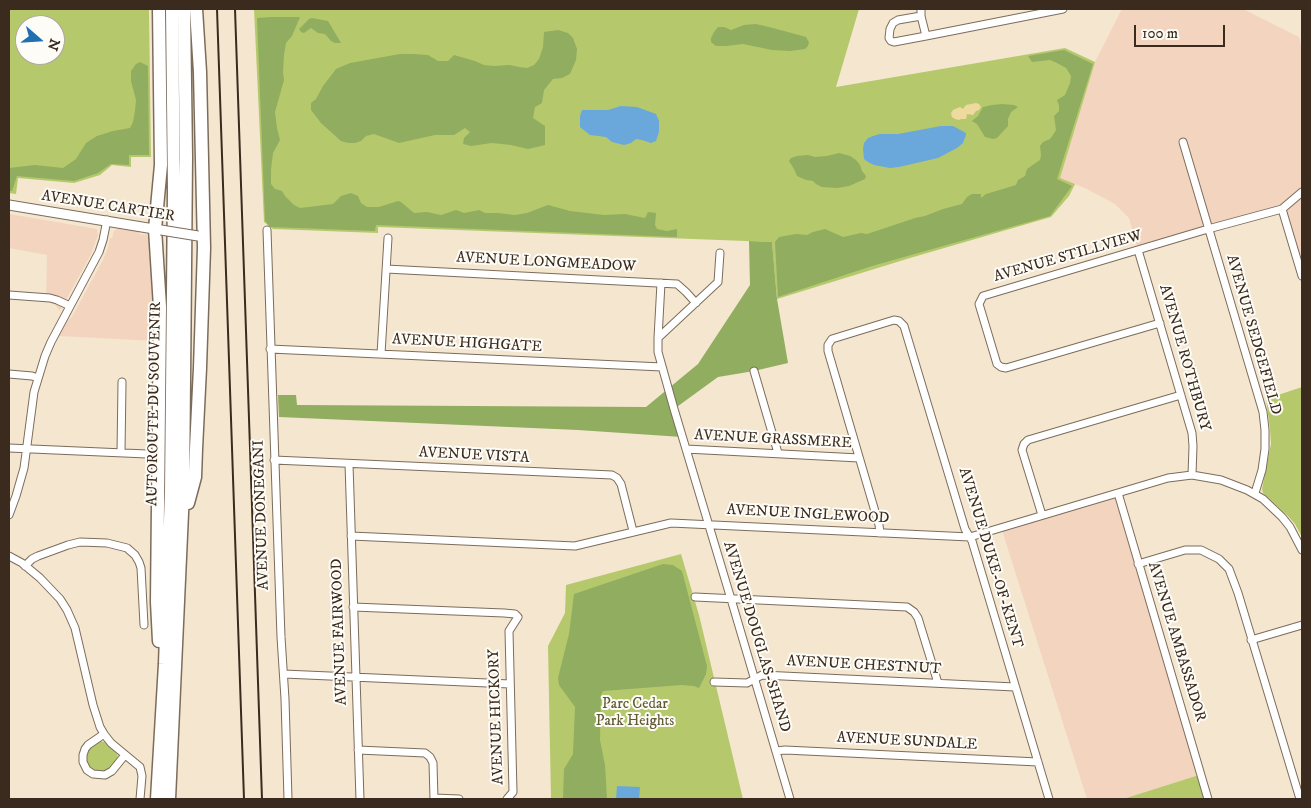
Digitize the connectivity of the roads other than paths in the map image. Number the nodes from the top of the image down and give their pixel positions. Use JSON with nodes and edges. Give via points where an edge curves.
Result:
{"nodes":[{"id":1,"x":159,"y":9,"type":"edge"},
{"id":2,"x":172,"y":9,"type":"edge"},
{"id":3,"x":184,"y":9,"type":"edge"},
{"id":4,"x":196,"y":9,"type":"edge"},
{"id":5,"x":1064,"y":9,"type":"edge"},
{"id":6,"x":921,"y":13,"type":"edge"},
{"id":7,"x":926,"y":36,"type":"junction"},
{"id":8,"x":1183,"y":142,"type":"dead end"},
{"id":9,"x":1302,"y":192,"type":"edge"},
{"id":10,"x":9,"y":205,"type":"edge"},
{"id":11,"x":1282,"y":209,"type":"junction"},
{"id":12,"x":107,"y":220,"type":"junction"},
{"id":13,"x":158,"y":229,"type":"junction"},
{"id":14,"x":1208,"y":229,"type":"junction"},
{"id":15,"x":267,"y":230,"type":"dead end"},
{"id":16,"x":201,"y":236,"type":"junction"},
{"id":17,"x":388,"y":238,"type":"dead end"},
{"id":18,"x":1138,"y":250,"type":"junction"},
{"id":19,"x":720,"y":252,"type":"dead end"},
{"id":20,"x":386,"y":269,"type":"junction"},
{"id":21,"x":1302,"y":276,"type":"edge"},
{"id":22,"x":661,"y":283,"type":"junction"},
{"id":23,"x":9,"y":295,"type":"edge"},
{"id":24,"x":696,"y":303,"type":"junction"},
{"id":25,"x":70,"y":306,"type":"junction"},
{"id":26,"x":1160,"y":323,"type":"junction"},
{"id":27,"x":658,"y":338,"type":"junction"},
{"id":28,"x":270,"y":349,"type":"junction"},
{"id":29,"x":381,"y":354,"type":"junction"},
{"id":30,"x":662,"y":367,"type":"junction"},
{"id":31,"x":754,"y":371,"type":"dead end"},
{"id":32,"x":9,"y":374,"type":"edge"},
{"id":33,"x":38,"y":378,"type":"junction"},
{"id":34,"x":122,"y":382,"type":"dead end"},
{"id":35,"x":1181,"y":395,"type":"junction"},
{"id":36,"x":9,"y":448,"type":"edge"},
{"id":37,"x":27,"y":449,"type":"junction"},
{"id":38,"x":686,"y":449,"type":"junction"},
{"id":39,"x":121,"y":453,"type":"junction"},
{"id":40,"x":778,"y":453,"type":"junction"},
{"id":41,"x":147,"y":454,"type":"dead end"},
{"id":42,"x":860,"y":458,"type":"junction"},
{"id":43,"x":274,"y":460,"type":"junction"},
{"id":44,"x":349,"y":464,"type":"junction"},
{"id":45,"x":1192,"y":475,"type":"junction"},
{"id":46,"x":1118,"y":493,"type":"junction"},
{"id":47,"x":1254,"y":493,"type":"junction"},
{"id":48,"x":9,"y":515,"type":"edge"},
{"id":49,"x":1042,"y":515,"type":"junction"},
{"id":50,"x":182,"y":524,"type":"junction"},
{"id":51,"x":708,"y":525,"type":"junction"},
{"id":52,"x":633,"y":532,"type":"junction"},
{"id":53,"x":880,"y":533,"type":"junction"},
{"id":54,"x":350,"y":536,"type":"junction"},
{"id":55,"x":970,"y":537,"type":"junction"},
{"id":56,"x":1302,"y":550,"type":"edge"},
{"id":57,"x":9,"y":556,"type":"edge"},
{"id":58,"x":1138,"y":564,"type":"junction"},
{"id":59,"x":25,"y":566,"type":"junction"},
{"id":60,"x":695,"y":597,"type":"dead end"},
{"id":61,"x":731,"y":599,"type":"junction"},
{"id":62,"x":353,"y":607,"type":"junction"},
{"id":63,"x":504,"y":613,"type":"junction"},
{"id":64,"x":144,"y":625,"type":"dead end"},
{"id":65,"x":1302,"y":625,"type":"edge"},
{"id":66,"x":509,"y":632,"type":"junction"},
{"id":67,"x":1251,"y":640,"type":"junction"},
{"id":68,"x":284,"y":674,"type":"junction"},
{"id":69,"x":355,"y":676,"type":"junction"},
{"id":70,"x":754,"y":679,"type":"junction"},
{"id":71,"x":714,"y":682,"type":"dead end"},
{"id":72,"x":938,"y":683,"type":"junction"},
{"id":73,"x":510,"y":684,"type":"junction"},
{"id":74,"x":1015,"y":687,"type":"junction"},
{"id":75,"x":163,"y":700,"type":"junction"},
{"id":76,"x":104,"y":734,"type":"junction"},
{"id":77,"x":358,"y":750,"type":"junction"},
{"id":78,"x":776,"y":751,"type":"junction"},
{"id":79,"x":125,"y":755,"type":"junction"},
{"id":80,"x":1038,"y":762,"type":"junction"},
{"id":81,"x":171,"y":777,"type":"junction"},
{"id":82,"x":140,"y":799,"type":"edge"},
{"id":83,"x":157,"y":799,"type":"edge"},
{"id":84,"x":169,"y":799,"type":"edge"},
{"id":85,"x":174,"y":799,"type":"edge"},
{"id":86,"x":288,"y":799,"type":"edge"},
{"id":87,"x":360,"y":799,"type":"edge"},
{"id":88,"x":434,"y":799,"type":"edge"},
{"id":89,"x":459,"y":799,"type":"edge"},
{"id":90,"x":508,"y":799,"type":"edge"},
{"id":91,"x":790,"y":799,"type":"edge"},
{"id":92,"x":1049,"y":799,"type":"edge"},
{"id":93,"x":1208,"y":799,"type":"edge"},
{"id":94,"x":1300,"y":799,"type":"edge"}],
"edges":[{"from":1,"to":13,"type":"highway","via":[[161,155]]},
{"from":2,"to":75,"type":"highway","name":"AUTOROUTE DU SOUVENIR","via":[[170,526]]},
{"from":3,"to":50,"type":"highway","name":"AUTOROUTE DU SOUVENIR","via":[[186,174]]},
{"from":4,"to":16,"type":"highway","via":[[200,72]]},
{"from":5,"to":7,"type":"street"},
{"from":6,"to":7,"type":"street"},
{"from":6,"to":7,"type":"street","via":[[893,23],[889,38],[894,42]]},
{"from":8,"to":14,"type":"street","name":"AVENUE SEDGEFIELD"},
{"from":9,"to":11,"type":"street","name":"AVENUE STILLVIEW"},
{"from":10,"to":12,"type":"street","name":"AVENUE CARTIER"},
{"from":11,"to":14,"type":"street","name":"AVENUE STILLVIEW"},
{"from":11,"to":21,"type":"street"},
{"from":12,"to":13,"type":"street","name":"AVENUE CARTIER"},
{"from":12,"to":25,"type":"street","via":[[98,252]]},
{"from":13,"to":16,"type":"street","name":"AVENUE CARTIER","bridge":true},
{"from":13,"to":75,"type":"highway","via":[[157,614]]},
{"from":14,"to":18,"type":"street","name":"AVENUE STILLVIEW"},
{"from":14,"to":47,"type":"street","name":"AVENUE SEDGEFIELD","via":[[1262,412],[1265,449]]},
{"from":15,"to":28,"type":"street","name":"AVENUE DONEGANI"},
{"from":16,"to":50,"type":"highway","via":[[200,384],[195,477]]},
{"from":17,"to":20,"type":"street"},
{"from":18,"to":26,"type":"street","name":"AVENUE ROTHBURY"},
{"from":18,"to":26,"type":"street","name":"AVENUE STILLVIEW","via":[[983,296],[979,304],[997,364],[1006,368]]},
{"from":19,"to":24,"type":"street","via":[[718,282]]},
{"from":20,"to":22,"type":"street","name":"AVENUE LONGMEADOW"},
{"from":20,"to":29,"type":"street"},
{"from":22,"to":24,"type":"street","name":"AVENUE LONGMEADOW","via":[[677,284]]},
{"from":22,"to":27,"type":"street","name":"AVENUE DOUGLAS-SHAND"},
{"from":23,"to":25,"type":"street","via":[[50,298]]},
{"from":24,"to":27,"type":"street"},
{"from":25,"to":33,"type":"street","via":[[51,342]]},
{"from":26,"to":35,"type":"street","name":"AVENUE ROTHBURY"},
{"from":27,"to":30,"type":"street","name":"AVENUE DOUGLAS-SHAND"},
{"from":28,"to":29,"type":"street","name":"AVENUE HIGHGATE"},
{"from":28,"to":43,"type":"street","name":"AVENUE DONEGANI"},
{"from":29,"to":30,"type":"street","name":"AVENUE HIGHGATE"},
{"from":30,"to":38,"type":"street","name":"AVENUE DOUGLAS-SHAND"},
{"from":31,"to":40,"type":"street"},
{"from":32,"to":33,"type":"street"},
{"from":33,"to":37,"type":"street"},
{"from":34,"to":39,"type":"street"},
{"from":35,"to":45,"type":"street","name":"AVENUE ROTHBURY","via":[[1192,433]]},
{"from":35,"to":49,"type":"street","via":[[1028,440],[1022,450]]},
{"from":36,"to":37,"type":"street"},
{"from":37,"to":39,"type":"street"},
{"from":37,"to":48,"type":"street"},
{"from":38,"to":40,"type":"street","name":"AVENUE GRASSMERE"},
{"from":38,"to":51,"type":"street","name":"AVENUE DOUGLAS-SHAND"},
{"from":39,"to":41,"type":"street"},
{"from":40,"to":42,"type":"street","name":"AVENUE GRASSMERE"},
{"from":42,"to":53,"type":"street"},
{"from":42,"to":55,"type":"street","name":"AVENUE DUKE-OF-KENT","via":[[828,345],[832,339],[899,321],[904,326]]},
{"from":43,"to":44,"type":"street","name":"AVENUE VISTA"},
{"from":43,"to":68,"type":"street","name":"AVENUE DONEGANI"},
{"from":44,"to":52,"type":"street","name":"AVENUE VISTA","via":[[612,476],[621,484]]},
{"from":44,"to":54,"type":"street","name":"AVENUE FAIRWOOD"},
{"from":45,"to":46,"type":"street","name":"AVENUE INGLEWOOD","via":[[1168,478]]},
{"from":45,"to":47,"type":"street","name":"AVENUE INGLEWOOD","via":[[1221,480]]},
{"from":46,"to":49,"type":"street","name":"AVENUE INGLEWOOD"},
{"from":46,"to":58,"type":"street","name":"AVENUE AMBASSADOR"},
{"from":47,"to":56,"type":"street","via":[[1275,508]]},
{"from":49,"to":55,"type":"street","name":"AVENUE INGLEWOOD"},
{"from":50,"to":81,"type":"highway","name":"AUTOROUTE DU SOUVENIR"},
{"from":51,"to":52,"type":"street","name":"AVENUE INGLEWOOD","via":[[671,523]]},
{"from":51,"to":53,"type":"street","name":"AVENUE INGLEWOOD"},
{"from":51,"to":61,"type":"street","name":"AVENUE DOUGLAS-SHAND"},
{"from":52,"to":54,"type":"street","name":"AVENUE INGLEWOOD","via":[[575,546]]},
{"from":53,"to":55,"type":"street","name":"AVENUE INGLEWOOD"},
{"from":54,"to":62,"type":"street","name":"AVENUE FAIRWOOD"},
{"from":55,"to":74,"type":"street","name":"AVENUE DUKE-OF-KENT"},
{"from":57,"to":59,"type":"street"},
{"from":58,"to":67,"type":"street","via":[[1186,550],[1201,550],[1219,559],[1229,569]]},
{"from":58,"to":93,"type":"street","name":"AVENUE AMBASSADOR"},
{"from":59,"to":64,"type":"street","via":[[34,558],[74,544],[93,542],[127,548],[135,555],[141,568]]},
{"from":59,"to":76,"type":"street","via":[[56,594],[70,616]]},
{"from":60,"to":61,"type":"street"},
{"from":61,"to":70,"type":"street","name":"AVENUE DOUGLAS-SHAND"},
{"from":61,"to":72,"type":"street","via":[[906,607],[918,618]]},
{"from":62,"to":63,"type":"street"},
{"from":62,"to":69,"type":"street","name":"AVENUE FAIRWOOD"},
{"from":63,"to":66,"type":"street","name":"AVENUE HICKORY"},
{"from":63,"to":66,"type":"street","name":"AVENUE HICKORY","via":[[518,617]]},
{"from":65,"to":67,"type":"street"},
{"from":66,"to":73,"type":"street","name":"AVENUE HICKORY"},
{"from":67,"to":94,"type":"street"},
{"from":68,"to":69,"type":"street"},
{"from":68,"to":86,"type":"street","name":"AVENUE DONEGANI"},
{"from":69,"to":73,"type":"street"},
{"from":69,"to":77,"type":"street","name":"AVENUE FAIRWOOD"},
{"from":70,"to":71,"type":"street","name":"AVENUE CHESTNUT","via":[[747,683]]},
{"from":70,"to":72,"type":"street","name":"AVENUE CHESTNUT","via":[[762,675]]},
{"from":70,"to":78,"type":"street","name":"AVENUE DOUGLAS-SHAND"},
{"from":72,"to":74,"type":"street","name":"AVENUE CHESTNUT"},
{"from":73,"to":90,"type":"street","name":"AVENUE HICKORY","via":[[513,792]]},
{"from":74,"to":80,"type":"street","name":"AVENUE DUKE-OF-KENT"},
{"from":75,"to":83,"type":"highway","name":"AUTOROUTE DU SOUVENIR"},
{"from":76,"to":79,"type":"street"},
{"from":76,"to":79,"type":"street","via":[[83,752],[84,766],[90,772],[98,776],[108,774]]},
{"from":77,"to":87,"type":"street","name":"AVENUE FAIRWOOD"},
{"from":77,"to":88,"type":"street","via":[[425,753],[432,762]]},
{"from":78,"to":80,"type":"street","name":"AVENUE SUNDALE"},
{"from":78,"to":91,"type":"street","name":"AVENUE DOUGLAS-SHAND"},
{"from":79,"to":82,"type":"street","via":[[142,772]]},
{"from":80,"to":92,"type":"street","name":"AVENUE DUKE-OF-KENT"},
{"from":81,"to":84,"type":"highway","name":"AUTOROUTE DU SOUVENIR"},
{"from":81,"to":85,"type":"highway"},
{"from":88,"to":89,"type":"street"}]}
